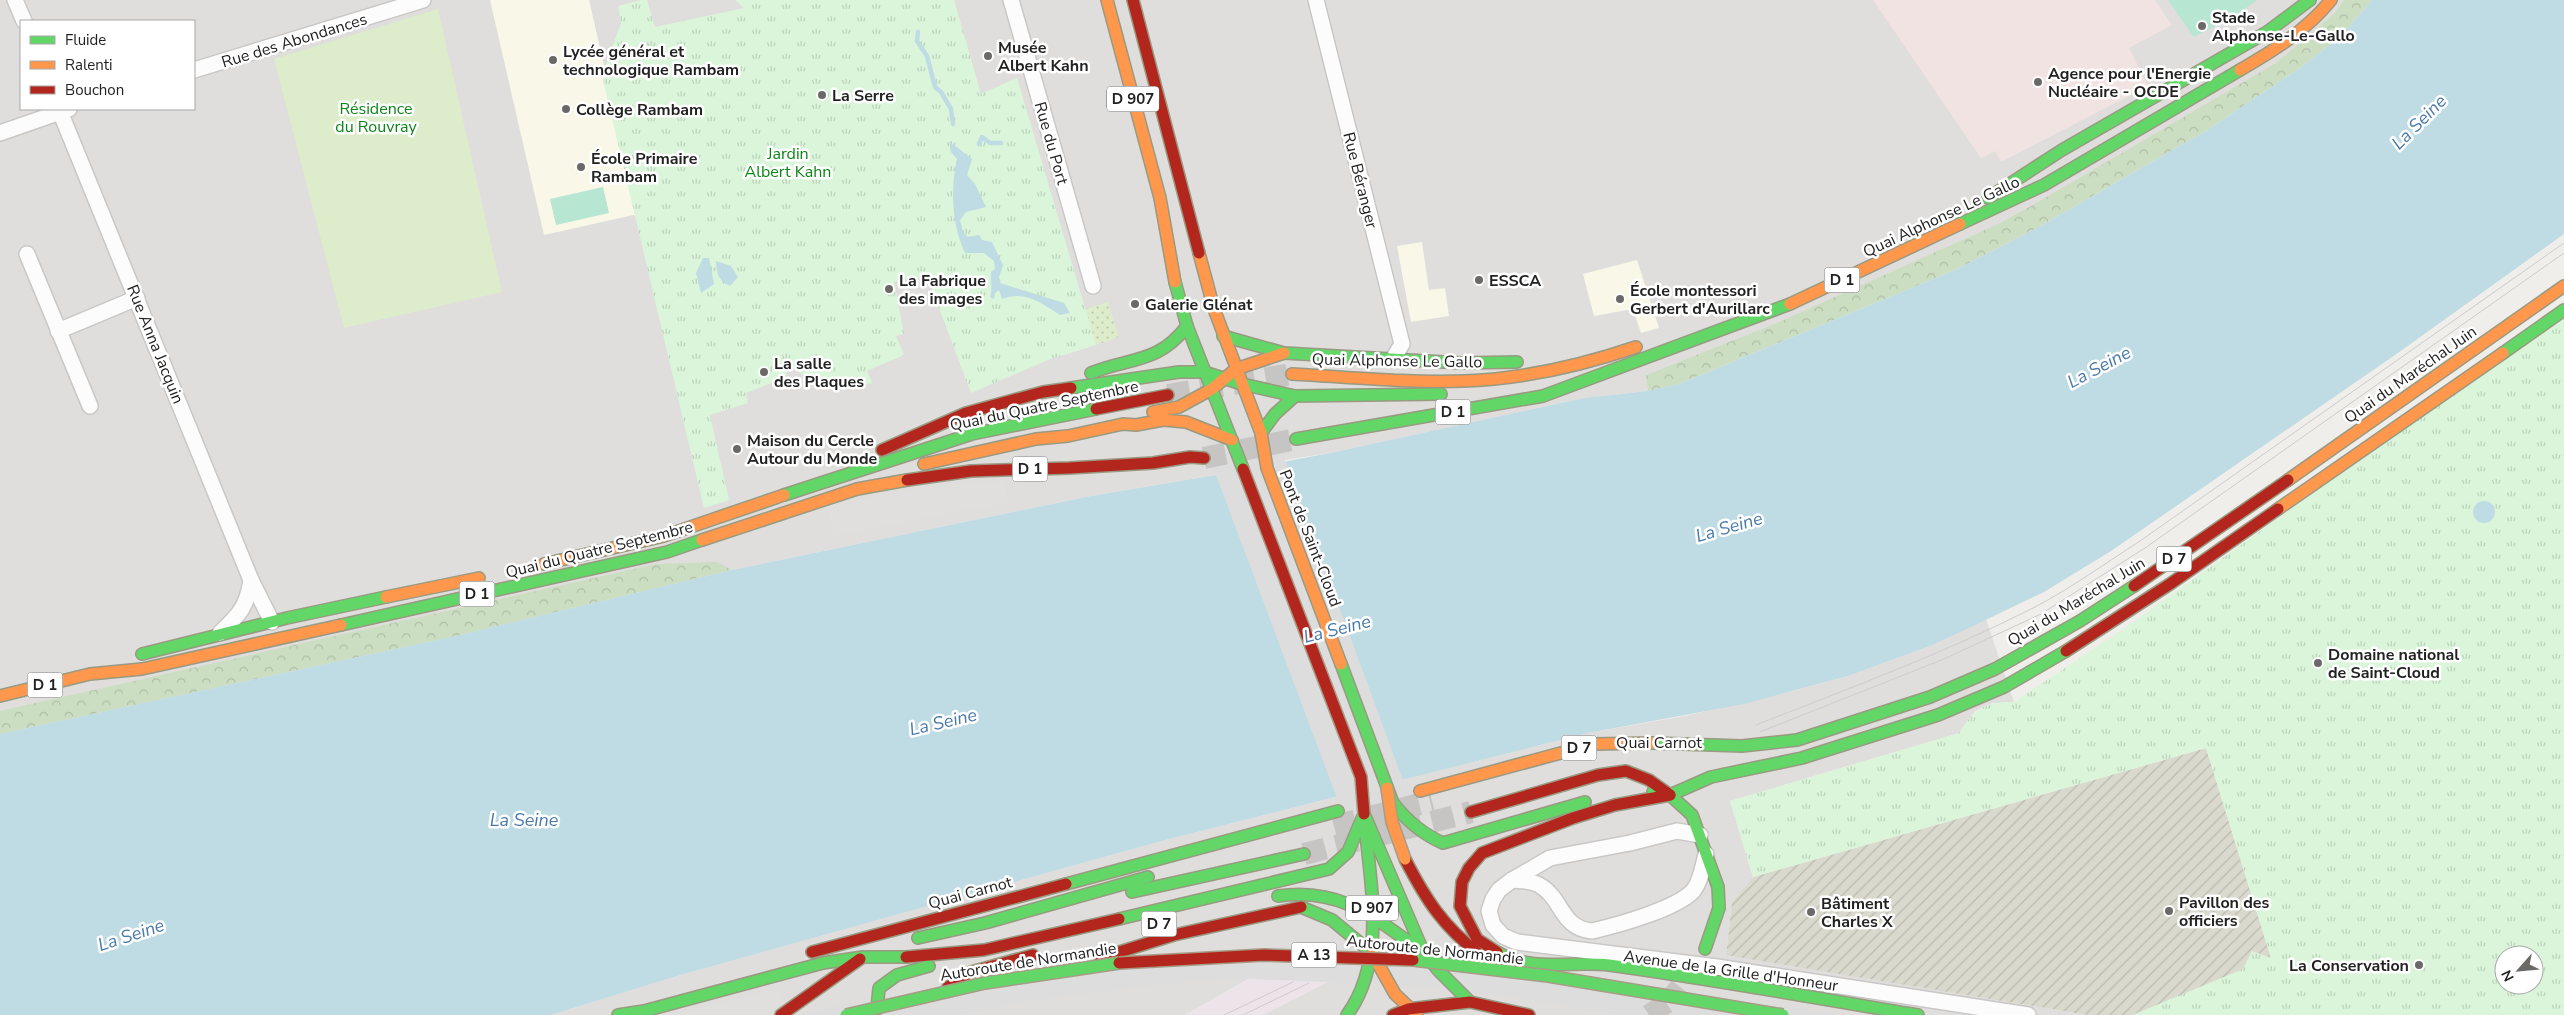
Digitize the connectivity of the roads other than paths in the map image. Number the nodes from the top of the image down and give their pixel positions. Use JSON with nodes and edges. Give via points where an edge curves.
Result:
{"nodes":[{"id":1,"x":15,"y":0,"type":"edge"},
{"id":2,"x":422,"y":0,"type":"edge"},
{"id":3,"x":1011,"y":0,"type":"edge"},
{"id":4,"x":1106,"y":0,"type":"edge"},
{"id":5,"x":1133,"y":0,"type":"edge"},
{"id":6,"x":1316,"y":0,"type":"edge"},
{"id":7,"x":2310,"y":0,"type":"edge"},
{"id":8,"x":2331,"y":0,"type":"edge"},
{"id":9,"x":24,"y":20,"type":"edge"},
{"id":10,"x":195,"y":70,"type":"edge"},
{"id":11,"x":2193,"y":75,"type":"junction"},
{"id":12,"x":2176,"y":86,"type":"junction"},
{"id":13,"x":2194,"y":98,"type":"junction"},
{"id":14,"x":63,"y":110,"type":"edge"},
{"id":15,"x":0,"y":133,"type":"edge"},
{"id":16,"x":1160,"y":198,"type":"junction"},
{"id":17,"x":1975,"y":203,"type":"dead end"},
{"id":18,"x":1179,"y":241,"type":"dead end"},
{"id":19,"x":28,"y":254,"type":"dead end"},
{"id":20,"x":1093,"y":286,"type":"dead end"},
{"id":21,"x":2564,"y":286,"type":"edge"},
{"id":22,"x":137,"y":298,"type":"junction"},
{"id":23,"x":2564,"y":310,"type":"edge"},
{"id":24,"x":1187,"y":326,"type":"junction"},
{"id":25,"x":58,"y":331,"type":"junction"},
{"id":26,"x":1223,"y":336,"type":"junction"},
{"id":27,"x":1650,"y":342,"type":"dead end"},
{"id":28,"x":1278,"y":355,"type":"junction"},
{"id":29,"x":1393,"y":359,"type":"junction"},
{"id":30,"x":1595,"y":360,"type":"junction"},
{"id":31,"x":1217,"y":362,"type":"dead end"},
{"id":32,"x":1236,"y":369,"type":"junction"},
{"id":33,"x":1204,"y":372,"type":"junction"},
{"id":34,"x":1292,"y":374,"type":"tunnel mouth"},
{"id":35,"x":1608,"y":374,"type":"junction"},
{"id":36,"x":1224,"y":379,"type":"junction"},
{"id":37,"x":1242,"y":384,"type":"junction"},
{"id":38,"x":1072,"y":387,"type":"junction"},
{"id":39,"x":1212,"y":389,"type":"junction"},
{"id":40,"x":1273,"y":391,"type":"junction"},
{"id":41,"x":1483,"y":392,"type":"dead end"},
{"id":42,"x":1454,"y":394,"type":"dead end"},
{"id":43,"x":1168,"y":395,"type":"tunnel mouth"},
{"id":44,"x":1230,"y":395,"type":"dead end"},
{"id":45,"x":1295,"y":396,"type":"junction"},
{"id":46,"x":90,"y":406,"type":"dead end"},
{"id":47,"x":1123,"y":424,"type":"junction"},
{"id":48,"x":1261,"y":433,"type":"junction"},
{"id":49,"x":1296,"y":439,"type":"tunnel mouth"},
{"id":50,"x":1232,"y":440,"type":"junction"},
{"id":51,"x":1253,"y":455,"type":"dead end"},
{"id":52,"x":1204,"y":458,"type":"tunnel mouth"},
{"id":53,"x":1267,"y":468,"type":"junction"},
{"id":54,"x":841,"y":475,"type":"junction"},
{"id":55,"x":857,"y":488,"type":"junction"},
{"id":56,"x":534,"y":566,"type":"dead end"},
{"id":57,"x":486,"y":576,"type":"dead end"},
{"id":58,"x":251,"y":580,"type":"junction"},
{"id":59,"x":272,"y":622,"type":"junction"},
{"id":60,"x":218,"y":635,"type":"junction"},
{"id":61,"x":90,"y":674,"type":"junction"},
{"id":62,"x":0,"y":696,"type":"edge"},
{"id":63,"x":1742,"y":746,"type":"joint"},
{"id":64,"x":1802,"y":758,"type":"junction"},
{"id":65,"x":1742,"y":759,"type":"dead end"},
{"id":66,"x":1387,"y":788,"type":"junction"},
{"id":67,"x":1420,"y":790,"type":"dead end"},
{"id":68,"x":1670,"y":795,"type":"junction"},
{"id":69,"x":1338,"y":811,"type":"dead end"},
{"id":70,"x":1472,"y":812,"type":"tunnel mouth"},
{"id":71,"x":1364,"y":814,"type":"junction"},
{"id":72,"x":1700,"y":835,"type":"junction"},
{"id":73,"x":1707,"y":852,"type":"junction"},
{"id":74,"x":1304,"y":854,"type":"tunnel mouth"},
{"id":75,"x":1162,"y":873,"type":"dead end"},
{"id":76,"x":1512,"y":880,"type":"junction"},
{"id":77,"x":1265,"y":899,"type":"dead end"},
{"id":78,"x":1067,"y":913,"type":"dead end"},
{"id":79,"x":1372,"y":916,"type":"junction"},
{"id":80,"x":1000,"y":934,"type":"dead end"},
{"id":81,"x":1705,"y":949,"type":"dead end"},
{"id":82,"x":984,"y":950,"type":"junction"},
{"id":83,"x":1043,"y":952,"type":"dead end"},
{"id":84,"x":1372,"y":953,"type":"junction"},
{"id":85,"x":1424,"y":953,"type":"junction"},
{"id":86,"x":798,"y":956,"type":"dead end"},
{"id":87,"x":863,"y":957,"type":"junction"},
{"id":88,"x":890,"y":959,"type":"junction"},
{"id":89,"x":1352,"y":972,"type":"dead end"},
{"id":90,"x":1397,"y":974,"type":"dead end"},
{"id":91,"x":723,"y":977,"type":"dead end"},
{"id":92,"x":1424,"y":977,"type":"dead end"},
{"id":93,"x":1684,"y":978,"type":"junction"},
{"id":94,"x":1468,"y":982,"type":"dead end"},
{"id":95,"x":948,"y":988,"type":"junction"},
{"id":96,"x":1470,"y":1002,"type":"junction"},
{"id":97,"x":878,"y":1012,"type":"edge"},
{"id":98,"x":1413,"y":1012,"type":"edge"},
{"id":99,"x":614,"y":1015,"type":"edge"},
{"id":100,"x":618,"y":1015,"type":"edge"},
{"id":101,"x":781,"y":1015,"type":"edge"},
{"id":102,"x":846,"y":1015,"type":"edge"},
{"id":103,"x":854,"y":1015,"type":"edge"},
{"id":104,"x":1348,"y":1015,"type":"edge"},
{"id":105,"x":1393,"y":1015,"type":"edge"},
{"id":106,"x":1529,"y":1015,"type":"edge"},
{"id":107,"x":1783,"y":1015,"type":"edge"},
{"id":108,"x":1918,"y":1015,"type":"edge"},
{"id":109,"x":2028,"y":1015,"type":"edge"}],
"edges":[{"from":1,"to":9,"type":"street"},
{"from":2,"to":10,"type":"street","name":"Rue des Abondances"},
{"from":3,"to":20,"type":"street","name":"Rue du Port"},
{"from":4,"to":16,"type":"main road","number":"D 907"},
{"from":5,"to":26,"type":"main road","number":"D 907"},
{"from":6,"to":29,"type":"street","name":"Rue Béranger","via":[[1402,344]]},
{"from":7,"to":11,"type":"main road","name":"Quai Alphonse Le Gallo","via":[[2267,32]]},
{"from":8,"to":13,"type":"main road","name":"Quai Alphonse Le Gallo","number":"D 1","via":[[2320,14],[2277,49]]},
{"from":11,"to":12,"type":"main road","name":"Quai Alphonse Le Gallo"},
{"from":11,"to":13,"type":"main road"},
{"from":12,"to":13,"type":"main road"},
{"from":12,"to":17,"type":"main road","name":"Quai Alphonse Le Gallo","via":[[2062,150],[2002,191]]},
{"from":13,"to":35,"type":"main road","name":"Quai Alphonse Le Gallo","number":"D 1","via":[[2044,185],[1996,209],[1800,300]]},
{"from":14,"to":15,"type":"street"},
{"from":14,"to":22,"type":"street","name":"Rue Anna Jacquin"},
{"from":16,"to":18,"type":"main road"},
{"from":16,"to":24,"type":"main road","number":"D 907","via":[[1175,283]]},
{"from":19,"to":25,"type":"street"},
{"from":21,"to":63,"type":"main road","name":"Quai du Maréchal Juin","number":"D 7","via":[[2168,563],[2080,621],[1995,669],[1930,698],[1797,740]]},
{"from":22,"to":25,"type":"street"},
{"from":22,"to":58,"type":"street","name":"Rue Anna Jacquin"},
{"from":23,"to":64,"type":"main road","number":"D 7","via":[[2170,584],[2004,688],[1938,716]]},
{"from":24,"to":33,"type":"main road","number":"D 907"},
{"from":24,"to":38,"type":"main road","via":[[1168,349],[1148,358],[1096,371]]},
{"from":25,"to":46,"type":"street"},
{"from":26,"to":28,"type":"main road"},
{"from":26,"to":32,"type":"main road","number":"D 907"},
{"from":27,"to":30,"type":"main road","name":"Quai Alphonse Le Gallo","number":"D 1"},
{"from":28,"to":29,"type":"main road"},
{"from":28,"to":32,"type":"main road"},
{"from":28,"to":40,"type":"main road","via":[[1266,374]]},
{"from":29,"to":30,"type":"main road","via":[[1462,363]]},
{"from":30,"to":34,"type":"main road","name":"Quai Alphonse Le Gallo","number":"D 1","via":[[1536,374],[1464,381]]},
{"from":31,"to":36,"type":"main road"},
{"from":32,"to":36,"type":"main road"},
{"from":32,"to":37,"type":"main road","number":"D 907"},
{"from":33,"to":36,"type":"main road"},
{"from":33,"to":38,"type":"main road","via":[[1179,372]]},
{"from":33,"to":39,"type":"main road","number":"D 907"},
{"from":35,"to":41,"type":"main road"},
{"from":35,"to":49,"type":"main road","name":"Quai Alphonse Le Gallo","number":"D 1","via":[[1543,396]]},
{"from":36,"to":37,"type":"main road"},
{"from":36,"to":39,"type":"main road"},
{"from":36,"to":44,"type":"main road"},
{"from":37,"to":40,"type":"main road"},
{"from":37,"to":48,"type":"main road","number":"D 907"},
{"from":38,"to":54,"type":"main road","via":[[966,413],[890,445]]},
{"from":39,"to":47,"type":"main road","via":[[1179,407],[1134,416]]},
{"from":39,"to":50,"type":"main road","number":"D 907"},
{"from":40,"to":45,"type":"main road"},
{"from":42,"to":45,"type":"main road"},
{"from":43,"to":54,"type":"main road","name":"Quai du Quatre Septembre","via":[[972,434]]},
{"from":45,"to":48,"type":"main road","via":[[1275,414]]},
{"from":47,"to":50,"type":"main road","via":[[1181,421]]},
{"from":47,"to":55,"type":"main road","via":[[933,461],[885,475]]},
{"from":48,"to":53,"type":"main road","number":"D 907"},
{"from":50,"to":71,"type":"main road","number":"D 907","bridge":true,"via":[[1361,777]]},
{"from":51,"to":53,"type":"main road"},
{"from":52,"to":55,"type":"main road","name":"Quai du Quatre Septembre","number":"D 1","via":[[1097,467],[971,471]]},
{"from":53,"to":66,"type":"main road","name":"Pont de Saint-Cloud","number":"D 907"},
{"from":54,"to":56,"type":"main road","name":"Quai du Quatre Septembre","via":[[664,536]]},
{"from":55,"to":61,"type":"main road","name":"Quai du Quatre Septembre","number":"D 1","via":[[667,552],[142,669]]},
{"from":57,"to":59,"type":"main road","name":"Quai du Quatre Septembre","number":"D 1"},
{"from":58,"to":59,"type":"street","name":"Rue Anna Jacquin"},
{"from":58,"to":60,"type":"street","via":[[241,613]]},
{"from":59,"to":60,"type":"main road","name":"Quai du Quatre Septembre","number":"D 1"},
{"from":60,"to":61,"type":"main road","name":"Quai du Quatre Septembre","number":"D 1","via":[[139,654]]},
{"from":61,"to":62,"type":"main road","name":"Quai du Quatre Septembre","number":"D 1"},
{"from":63,"to":67,"type":"main road","name":"Quai Carnot","number":"D 7","via":[[1632,742],[1594,744]]},
{"from":64,"to":65,"type":"main road","number":"D 7"},
{"from":64,"to":68,"type":"main road","number":"D 7","via":[[1711,778]]},
{"from":66,"to":68,"type":"main road","number":"D 907","via":[[1406,820],[1418,831],[1442,843],[1613,794],[1639,790]]},
{"from":66,"to":93,"type":"main road","bridge":true,"via":[[1392,822],[1424,900],[1446,928],[1483,956],[1503,966],[1524,971]]},
{"from":68,"to":70,"type":"main road","name":"Quai Carnot","number":"D 7","via":[[1649,780],[1626,771],[1598,775]]},
{"from":68,"to":72,"type":"main road","name":"Quai Carnot","via":[[1692,815]]},
{"from":68,"to":93,"type":"main road","via":[[1615,805],[1482,853],[1462,882],[1460,906],[1477,939],[1506,958],[1525,962],[1608,965]]},
{"from":69,"to":86,"type":"main road","name":"Quai Carnot"},
{"from":71,"to":79,"type":"main road","number":"D 907"},
{"from":71,"to":82,"type":"main road","name":"Quai Carnot","number":"D 7","via":[[1349,852],[1329,869]]},
{"from":71,"to":85,"type":"main road","via":[[1381,847],[1396,893]]},
{"from":72,"to":73,"type":"main road","name":"Quai Carnot"},
{"from":72,"to":76,"type":"street","name":"Avenue de la Grille d'Honneur","via":[[1677,831],[1550,858]]},
{"from":73,"to":76,"type":"street","name":"Avenue de la Grille d'Honneur","via":[[1701,876],[1681,902],[1592,931],[1568,922],[1551,894],[1538,884]]},
{"from":73,"to":81,"type":"main road","name":"Quai Carnot","via":[[1718,887],[1719,908]]},
{"from":74,"to":78,"type":"main road","number":"D 7","via":[[1130,892]]},
{"from":75,"to":87,"type":"main road","name":"Quai Carnot","number":"D 7","via":[[903,942]]},
{"from":76,"to":109,"type":"street","name":"Avenue de la Grille d'Honneur","via":[[1499,890],[1490,911],[1492,925],[1503,936],[1517,942],[1717,967]]},
{"from":77,"to":79,"type":"main road","via":[[1310,892],[1331,895]]},
{"from":79,"to":84,"type":"main road","number":"D 907"},
{"from":79,"to":85,"type":"main road"},
{"from":80,"to":88,"type":"main road","name":"Quai Carnot","number":"D 7"},
{"from":82,"to":88,"type":"main road","name":"Quai Carnot","number":"D 7"},
{"from":82,"to":97,"type":"main road","via":[[897,975],[880,988]]},
{"from":83,"to":95,"type":"main road","number":"D 7","via":[[972,972]]},
{"from":84,"to":95,"type":"main road","number":"D 7","via":[[1344,926],[1322,913],[1302,907],[1174,935],[1093,960]]},
{"from":84,"to":98,"type":"main road","number":"D 907","via":[[1395,994]]},
{"from":84,"to":104,"type":"main road","number":"D 907","via":[[1358,1000]]},
{"from":85,"to":96,"type":"main road"},
{"from":87,"to":88,"type":"main road","name":"Quai Carnot","number":"D 7"},
{"from":87,"to":100,"type":"main road","name":"Quai Carnot","number":"D 7","via":[[768,976],[644,1011]]},
{"from":87,"to":101,"type":"main road","name":"Quai Carnot","number":"D 7"},
{"from":89,"to":90,"type":"main road","name":"Autoroute de Normandie","number":"A 13"},
{"from":91,"to":99,"type":"main road","via":[[644,1000]]},
{"from":92,"to":94,"type":"main road","name":"Autoroute de Normandie"},
{"from":93,"to":108,"type":"main road"},
{"from":95,"to":97,"type":"main road","number":"D 7"},
{"from":96,"to":98,"type":"main road"},
{"from":96,"to":106,"type":"main road"},
{"from":97,"to":103,"type":"main road","number":"D 7"},
{"from":98,"to":105,"type":"main road"},
{"from":102,"to":107,"type":"main road","name":"Autoroute de Normandie","number":"A 13","bridge":true,"via":[[1022,976],[1144,959],[1248,954],[1353,956],[1452,964]]}]}
